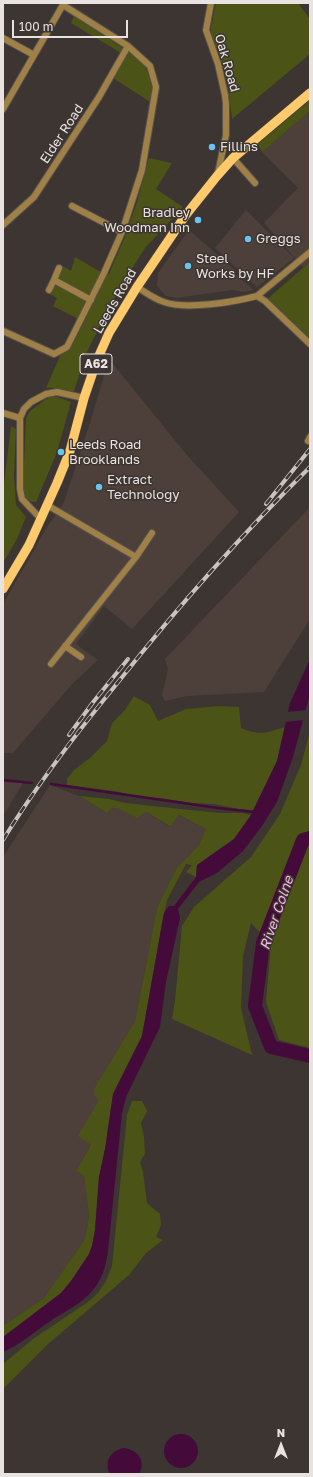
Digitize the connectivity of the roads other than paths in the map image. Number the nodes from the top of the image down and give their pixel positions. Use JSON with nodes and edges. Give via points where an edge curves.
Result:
{"nodes":[{"id":1,"x":211,"y":3,"type":"edge"},
{"id":2,"x":64,"y":4,"type":"edge"},
{"id":3,"x":3,"y":38,"type":"edge"},
{"id":4,"x":128,"y":46,"type":"junction"},
{"id":5,"x":34,"y":55,"type":"junction"},
{"id":6,"x":310,"y":93,"type":"edge"},
{"id":7,"x":3,"y":109,"type":"edge"},
{"id":8,"x":233,"y":158,"type":"junction"},
{"id":9,"x":217,"y":176,"type":"junction"},
{"id":10,"x":255,"y":183,"type":"dead end"},
{"id":11,"x":72,"y":206,"type":"dead end"},
{"id":12,"x":3,"y":225,"type":"edge"},
{"id":13,"x":122,"y":232,"type":"junction"},
{"id":14,"x":310,"y":252,"type":"edge"},
{"id":15,"x":59,"y":268,"type":"dead end"},
{"id":16,"x":54,"y":280,"type":"junction"},
{"id":17,"x":137,"y":287,"type":"junction"},
{"id":18,"x":49,"y":290,"type":"dead end"},
{"id":19,"x":257,"y":296,"type":"junction"},
{"id":20,"x":91,"y":300,"type":"junction"},
{"id":21,"x":3,"y":331,"type":"edge"},
{"id":22,"x":310,"y":344,"type":"edge"},
{"id":23,"x":84,"y":398,"type":"junction"},
{"id":24,"x":3,"y":413,"type":"edge"},
{"id":25,"x":20,"y":418,"type":"junction"},
{"id":26,"x":47,"y":505,"type":"junction"},
{"id":27,"x":40,"y":518,"type":"junction"},
{"id":28,"x":152,"y":533,"type":"dead end"},
{"id":29,"x":136,"y":557,"type":"junction"},
{"id":30,"x":3,"y":589,"type":"edge"},
{"id":31,"x":65,"y":646,"type":"junction"},
{"id":32,"x":81,"y":658,"type":"dead end"},
{"id":33,"x":51,"y":664,"type":"dead end"}],
"edges":[{"from":1,"to":9,"type":"street","name":"Oak Road","via":[[206,30],[218,64],[226,104],[226,135]]},
{"from":2,"to":4,"type":"street"},
{"from":2,"to":5,"type":"street"},
{"from":3,"to":5,"type":"street"},
{"from":4,"to":12,"type":"street","name":"Elder Road","via":[[99,97],[34,197]]},
{"from":4,"to":13,"type":"street","via":[[150,66],[156,87],[142,170]]},
{"from":5,"to":7,"type":"street"},
{"from":6,"to":8,"type":"main road","name":"Leeds Road","number":"A62"},
{"from":8,"to":9,"type":"main road","name":"Leeds Road","number":"A62"},
{"from":8,"to":10,"type":"street"},
{"from":9,"to":17,"type":"main road","name":"Leeds Road","number":"A62","via":[[185,216]]},
{"from":11,"to":13,"type":"street"},
{"from":13,"to":20,"type":"street"},
{"from":14,"to":19,"type":"street"},
{"from":15,"to":16,"type":"street"},
{"from":16,"to":18,"type":"street"},
{"from":16,"to":20,"type":"street"},
{"from":17,"to":19,"type":"street","via":[[162,302],[178,306]]},
{"from":17,"to":23,"type":"main road","name":"Leeds Road","number":"A62","via":[[109,333]]},
{"from":19,"to":22,"type":"street"},
{"from":20,"to":21,"type":"street","via":[[67,347],[54,354]]},
{"from":23,"to":25,"type":"street","via":[[57,392],[46,394],[31,402]]},
{"from":23,"to":26,"type":"main road","name":"Leeds Road","number":"A62","via":[[70,451]]},
{"from":24,"to":25,"type":"street"},
{"from":25,"to":27,"type":"street","via":[[22,499]]},
{"from":26,"to":27,"type":"main road","name":"Leeds Road","number":"A62"},
{"from":26,"to":29,"type":"street"},
{"from":27,"to":30,"type":"main road","name":"Leeds Road","number":"A62","via":[[29,545]]},
{"from":28,"to":29,"type":"street"},
{"from":29,"to":31,"type":"street"},
{"from":31,"to":32,"type":"street"},
{"from":31,"to":33,"type":"street"}]}
